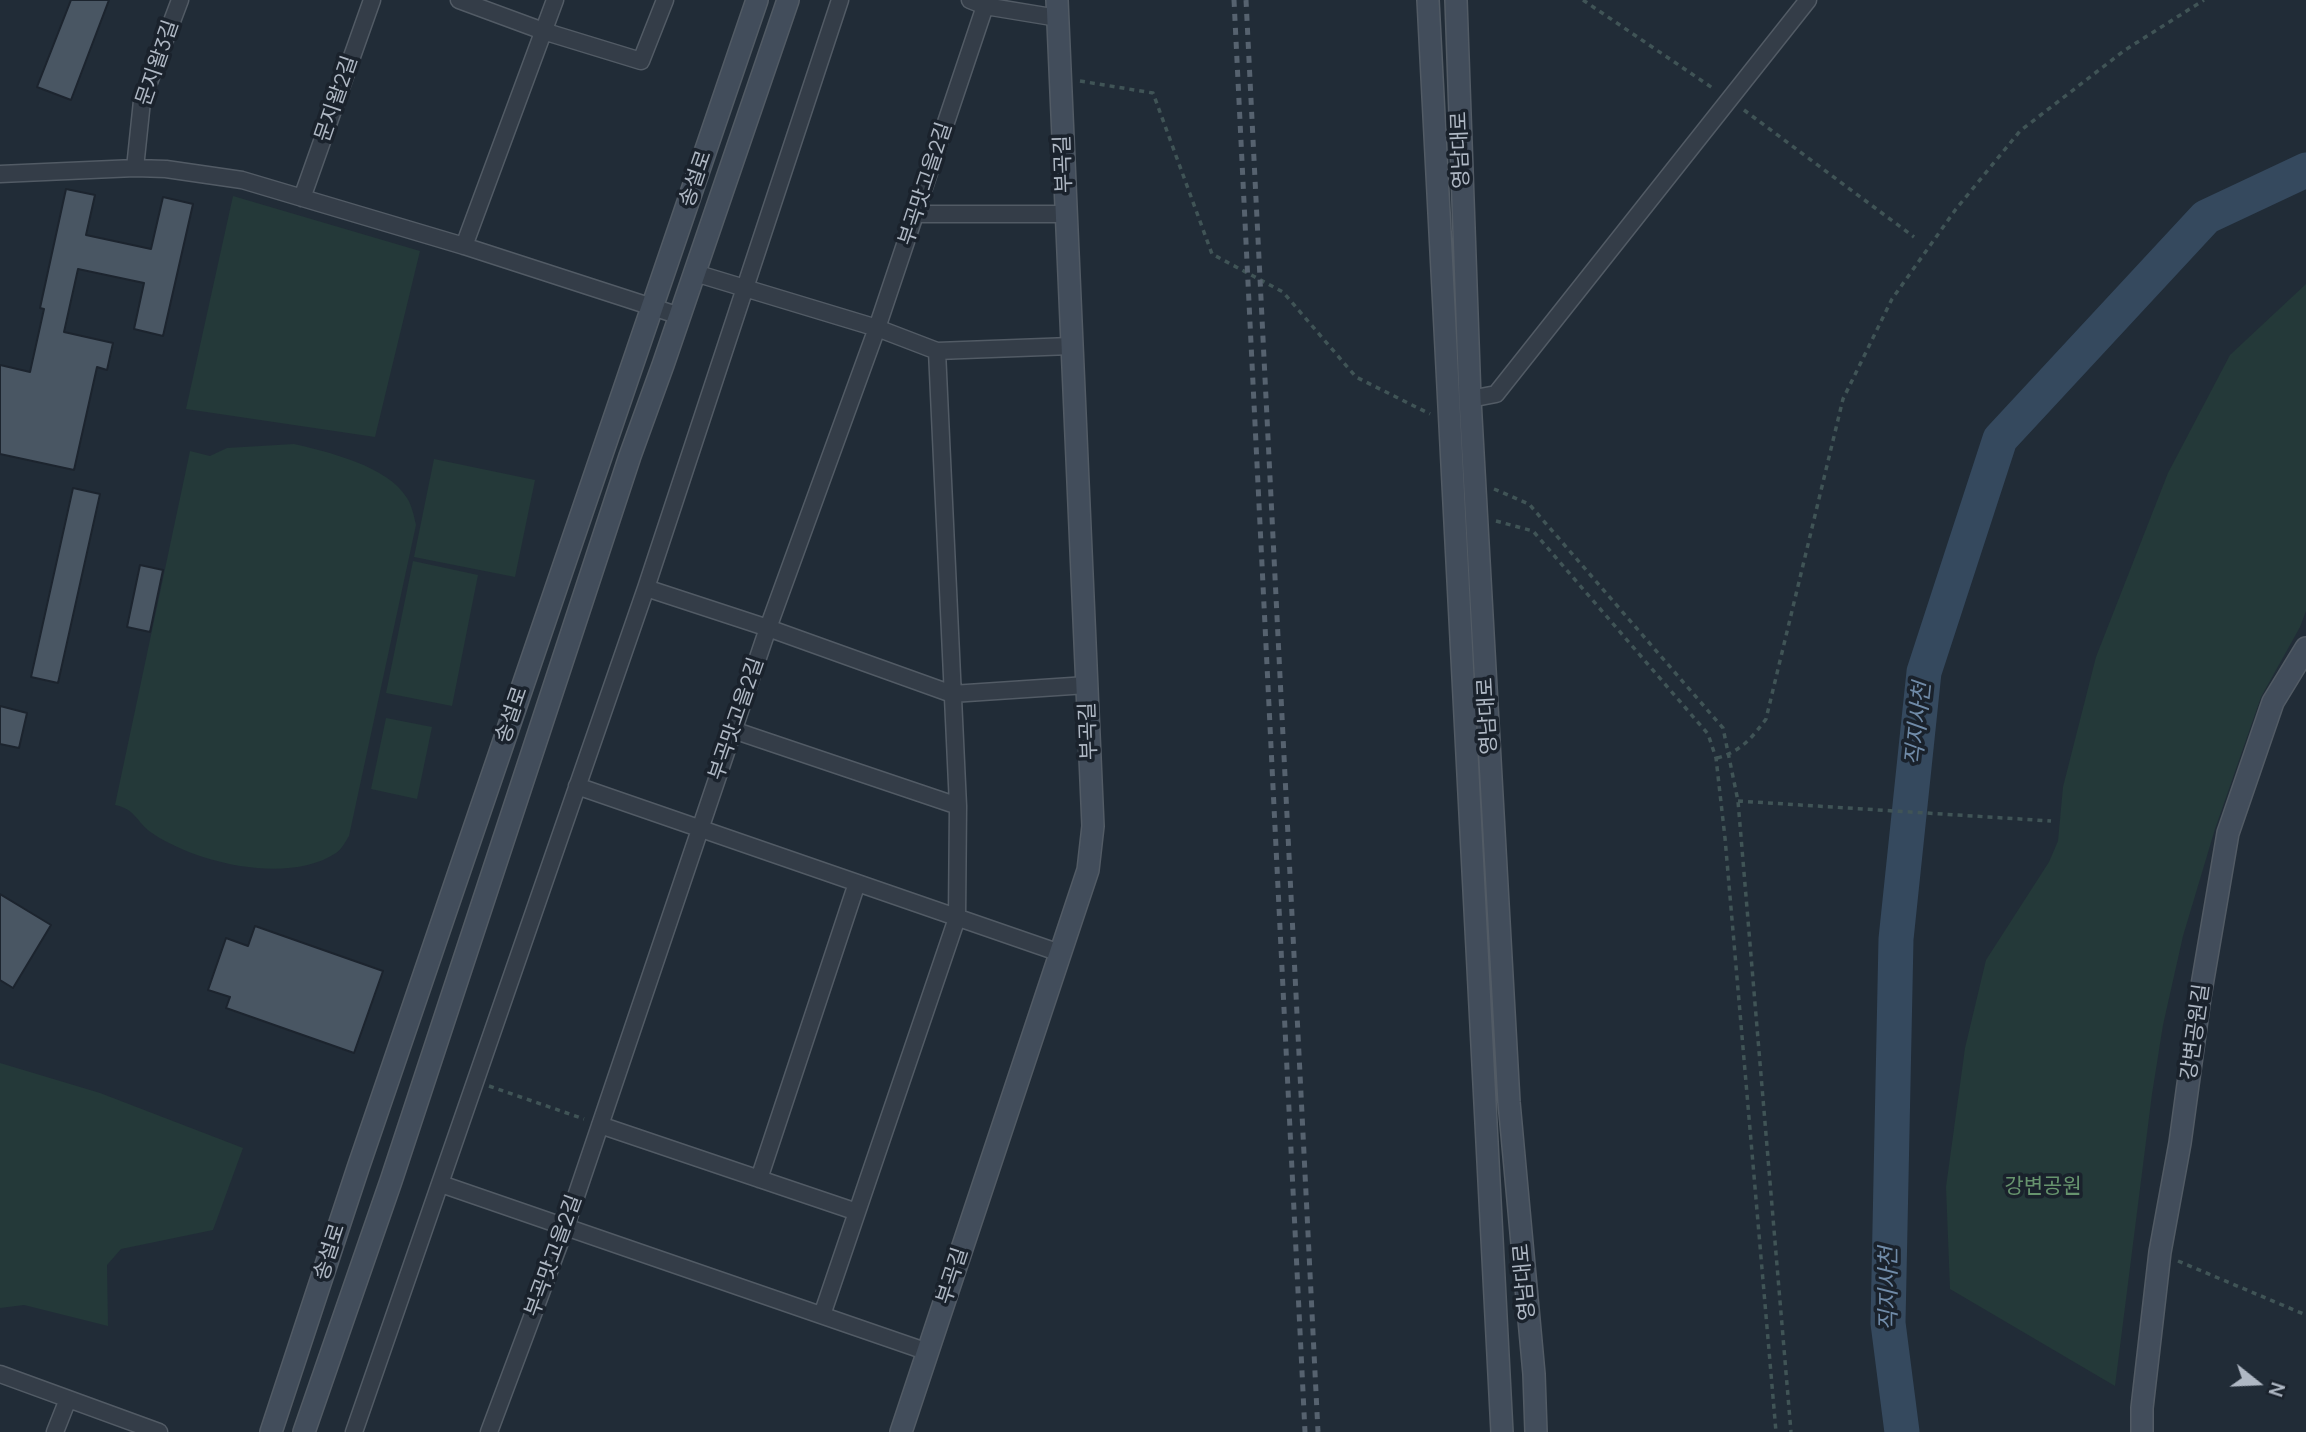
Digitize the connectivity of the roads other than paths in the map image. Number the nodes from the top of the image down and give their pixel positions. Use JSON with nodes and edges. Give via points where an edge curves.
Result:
{"nodes":[{"id":1,"x":180,"y":0,"type":"edge"},
{"id":2,"x":372,"y":0,"type":"edge"},
{"id":3,"x":459,"y":0,"type":"edge"},
{"id":4,"x":555,"y":0,"type":"edge"},
{"id":5,"x":665,"y":0,"type":"edge"},
{"id":6,"x":757,"y":0,"type":"edge"},
{"id":7,"x":788,"y":0,"type":"edge"},
{"id":8,"x":840,"y":0,"type":"edge"},
{"id":9,"x":1428,"y":0,"type":"edge"},
{"id":10,"x":1456,"y":0,"type":"edge"},
{"id":11,"x":1808,"y":0,"type":"edge"},
{"id":12,"x":977,"y":3,"type":"edge"},
{"id":13,"x":1058,"y":9,"type":"edge"},
{"id":14,"x":543,"y":31,"type":"junction"},
{"id":15,"x":135,"y":167,"type":"junction"},
{"id":16,"x":0,"y":174,"type":"edge"},
{"id":17,"x":302,"y":198,"type":"junction"},
{"id":18,"x":916,"y":214,"type":"junction"},
{"id":19,"x":1066,"y":214,"type":"junction"},
{"id":20,"x":464,"y":246,"type":"junction"},
{"id":21,"x":695,"y":273,"type":"junction"},
{"id":22,"x":745,"y":290,"type":"junction"},
{"id":23,"x":652,"y":307,"type":"junction"},
{"id":24,"x":680,"y":316,"type":"junction"},
{"id":25,"x":877,"y":328,"type":"junction"},
{"id":26,"x":1071,"y":346,"type":"junction"},
{"id":27,"x":937,"y":351,"type":"junction"},
{"id":28,"x":1470,"y":399,"type":"junction"},
{"id":29,"x":646,"y":588,"type":"junction"},
{"id":30,"x":768,"y":628,"type":"junction"},
{"id":31,"x":2306,"y":648,"type":"edge"},
{"id":32,"x":1087,"y":685,"type":"junction"},
{"id":33,"x":952,"y":694,"type":"junction"},
{"id":34,"x":733,"y":730,"type":"junction"},
{"id":35,"x":577,"y":786,"type":"junction"},
{"id":36,"x":958,"y":806,"type":"junction"},
{"id":37,"x":699,"y":828,"type":"junction"},
{"id":38,"x":857,"y":883,"type":"junction"},
{"id":39,"x":957,"y":918,"type":"junction"},
{"id":40,"x":1060,"y":953,"type":"junction"},
{"id":41,"x":600,"y":1125,"type":"junction"},
{"id":42,"x":759,"y":1179,"type":"junction"},
{"id":43,"x":441,"y":1184,"type":"junction"},
{"id":44,"x":857,"y":1212,"type":"junction"},
{"id":45,"x":566,"y":1226,"type":"junction"},
{"id":46,"x":822,"y":1315,"type":"junction"},
{"id":47,"x":928,"y":1352,"type":"junction"},
{"id":48,"x":0,"y":1374,"type":"edge"},
{"id":49,"x":68,"y":1399,"type":"junction"},
{"id":50,"x":55,"y":1432,"type":"edge"},
{"id":51,"x":159,"y":1432,"type":"edge"},
{"id":52,"x":271,"y":1432,"type":"edge"},
{"id":53,"x":304,"y":1432,"type":"edge"},
{"id":54,"x":355,"y":1432,"type":"edge"},
{"id":55,"x":489,"y":1432,"type":"edge"},
{"id":56,"x":901,"y":1432,"type":"edge"},
{"id":57,"x":1502,"y":1432,"type":"edge"},
{"id":58,"x":1538,"y":1432,"type":"edge"},
{"id":59,"x":2142,"y":1432,"type":"edge"}],
"edges":[{"from":1,"to":15,"type":"street","name":"문지왈3길","via":[[142,101]]},
{"from":2,"to":17,"type":"street","name":"문지왈2길"},
{"from":3,"to":14,"type":"street"},
{"from":4,"to":14,"type":"street"},
{"from":5,"to":14,"type":"street","via":[[641,61]]},
{"from":6,"to":23,"type":"street","name":"송설로"},
{"from":7,"to":21,"type":"street","name":"송설로"},
{"from":8,"to":22,"type":"street"},
{"from":9,"to":57,"type":"street","name":"영남대로"},
{"from":10,"to":28,"type":"street","name":"영남대로"},
{"from":11,"to":28,"type":"street","via":[[1496,394]]},
{"from":12,"to":13,"type":"street"},
{"from":12,"to":18,"type":"street","name":"부곡맛고을2길"},
{"from":13,"to":19,"type":"street","name":"부곡길"},
{"from":14,"to":20,"type":"street"},
{"from":15,"to":16,"type":"street"},
{"from":15,"to":17,"type":"street","via":[[242,180]]},
{"from":17,"to":20,"type":"street"},
{"from":18,"to":19,"type":"street"},
{"from":18,"to":25,"type":"street","name":"부곡맛고을2길"},
{"from":19,"to":26,"type":"street","name":"부곡길"},
{"from":20,"to":23,"type":"street"},
{"from":21,"to":22,"type":"street"},
{"from":21,"to":24,"type":"street","name":"송설로"},
{"from":22,"to":25,"type":"street"},
{"from":22,"to":29,"type":"street"},
{"from":23,"to":24,"type":"street"},
{"from":23,"to":52,"type":"street","name":"송설로"},
{"from":24,"to":53,"type":"street","name":"송설로"},
{"from":25,"to":27,"type":"street"},
{"from":25,"to":30,"type":"street","name":"부곡맛고을2길"},
{"from":26,"to":27,"type":"street"},
{"from":26,"to":32,"type":"street","name":"부곡길"},
{"from":27,"to":33,"type":"street"},
{"from":28,"to":58,"type":"street","name":"영남대로","via":[[1509,1102]]},
{"from":29,"to":30,"type":"street"},
{"from":29,"to":35,"type":"street"},
{"from":30,"to":33,"type":"street"},
{"from":30,"to":34,"type":"street","name":"부곡맛고을2길"},
{"from":31,"to":59,"type":"street","name":"강변공원길","via":[[2273,702],[2228,833],[2160,1252]]},
{"from":32,"to":33,"type":"street"},
{"from":32,"to":40,"type":"street","name":"부곡길","via":[[1093,826],[1088,870]]},
{"from":33,"to":36,"type":"street"},
{"from":34,"to":36,"type":"street"},
{"from":34,"to":37,"type":"street","name":"부곡맛고을2길"},
{"from":35,"to":37,"type":"street"},
{"from":35,"to":43,"type":"street"},
{"from":36,"to":39,"type":"street"},
{"from":37,"to":38,"type":"street"},
{"from":37,"to":41,"type":"street","name":"부곡맛고을2길"},
{"from":38,"to":39,"type":"street"},
{"from":38,"to":42,"type":"street"},
{"from":39,"to":40,"type":"street"},
{"from":39,"to":44,"type":"street"},
{"from":40,"to":47,"type":"street","name":"부곡길"},
{"from":41,"to":42,"type":"street"},
{"from":41,"to":45,"type":"street","name":"부곡맛고을2길"},
{"from":42,"to":44,"type":"street"},
{"from":43,"to":45,"type":"street"},
{"from":43,"to":54,"type":"street"},
{"from":44,"to":46,"type":"street"},
{"from":45,"to":46,"type":"street"},
{"from":45,"to":55,"type":"street","name":"부곡맛고을2길"},
{"from":46,"to":47,"type":"street"},
{"from":47,"to":56,"type":"street","name":"부곡길"},
{"from":48,"to":49,"type":"street"},
{"from":49,"to":50,"type":"street"},
{"from":49,"to":51,"type":"street"}]}
